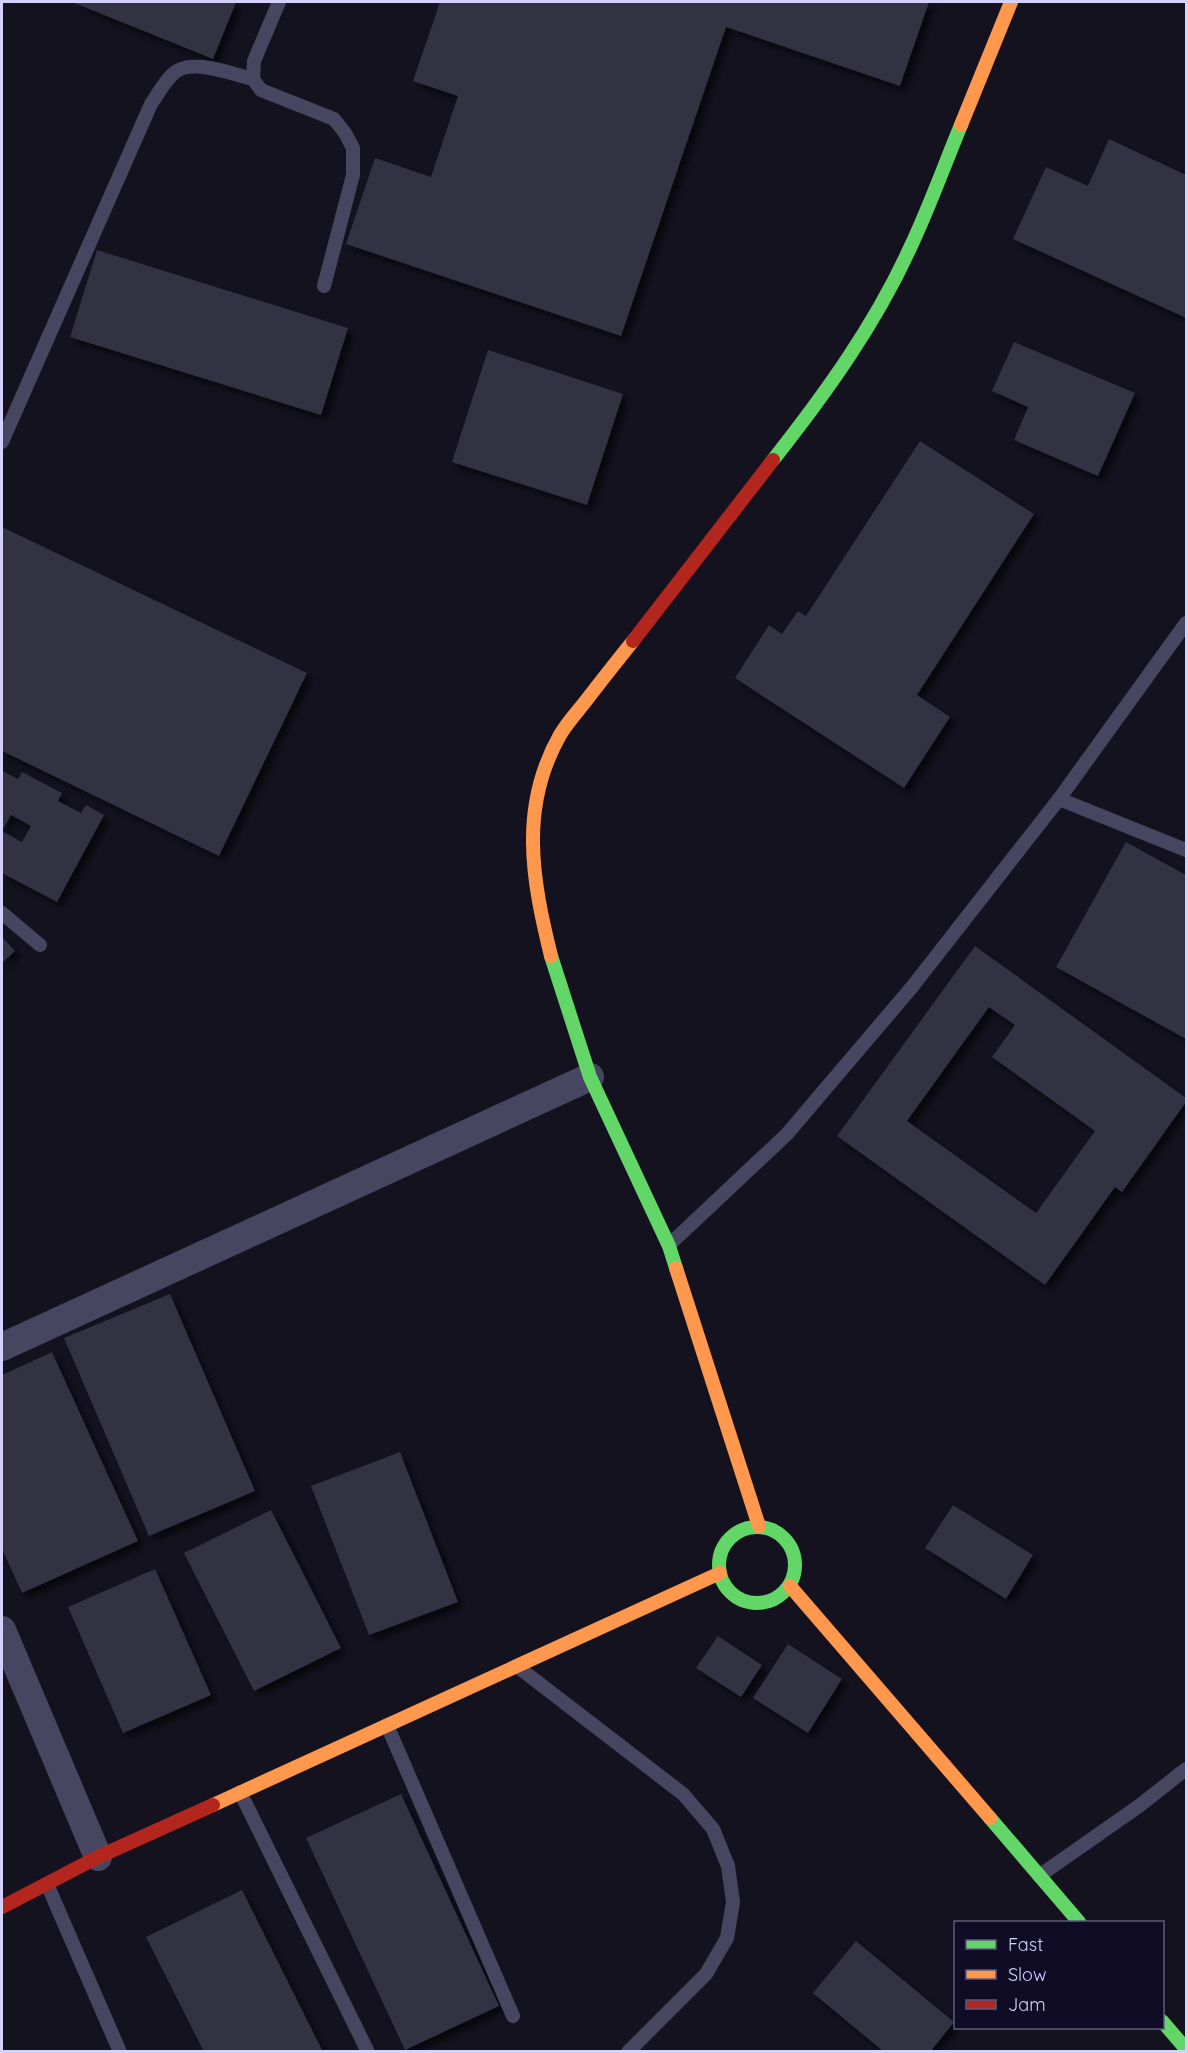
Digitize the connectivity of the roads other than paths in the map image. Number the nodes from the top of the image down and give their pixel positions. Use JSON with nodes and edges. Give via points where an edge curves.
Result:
{"nodes":[{"id":1,"x":279,"y":2,"type":"edge"},
{"id":2,"x":1011,"y":2,"type":"edge"},
{"id":3,"x":253,"y":79,"type":"junction"},
{"id":4,"x":324,"y":286,"type":"dead end"},
{"id":5,"x":2,"y":442,"type":"edge"},
{"id":6,"x":1186,"y":623,"type":"edge"},
{"id":7,"x":1059,"y":799,"type":"junction"},
{"id":8,"x":1186,"y":850,"type":"edge"},
{"id":9,"x":2,"y":913,"type":"edge"},
{"id":10,"x":40,"y":945,"type":"dead end"},
{"id":11,"x":590,"y":1077,"type":"junction"},
{"id":12,"x":669,"y":1246,"type":"junction"},
{"id":13,"x":2,"y":1347,"type":"edge"},
{"id":14,"x":759,"y":1526,"type":"junction"},
{"id":15,"x":720,"y":1573,"type":"junction"},
{"id":16,"x":790,"y":1586,"type":"junction"},
{"id":17,"x":2,"y":1630,"type":"edge"},
{"id":18,"x":517,"y":1666,"type":"junction"},
{"id":19,"x":387,"y":1725,"type":"junction"},
{"id":20,"x":1186,"y":1769,"type":"edge"},
{"id":21,"x":240,"y":1792,"type":"junction"},
{"id":22,"x":98,"y":1857,"type":"junction"},
{"id":23,"x":1039,"y":1876,"type":"junction"},
{"id":24,"x":46,"y":1884,"type":"junction"},
{"id":25,"x":2,"y":1907,"type":"edge"},
{"id":26,"x":1076,"y":1921,"type":"edge"},
{"id":27,"x":513,"y":2016,"type":"dead end"},
{"id":28,"x":1164,"y":2023,"type":"edge"},
{"id":29,"x":1186,"y":2049,"type":"edge"},
{"id":30,"x":120,"y":2052,"type":"edge"},
{"id":31,"x":368,"y":2052,"type":"edge"},
{"id":32,"x":628,"y":2052,"type":"edge"}],
"edges":[{"from":1,"to":3,"type":"lane","via":[[254,61]]},
{"from":2,"to":11,"type":"street","via":[[910,249],[866,330],[803,422],[561,733],[545,766],[532,827],[535,886],[552,962]]},
{"from":3,"to":4,"type":"lane","via":[[261,90],[334,119],[353,148],[353,175]]},
{"from":3,"to":5,"type":"lane","via":[[197,66],[181,67],[151,104]]},
{"from":6,"to":7,"type":"lane"},
{"from":7,"to":8,"type":"lane"},
{"from":7,"to":12,"type":"lane","via":[[912,987],[787,1134]]},
{"from":9,"to":10,"type":"lane"},
{"from":11,"to":12,"type":"street"},
{"from":11,"to":13,"type":"street"},
{"from":12,"to":14,"type":"street"},
{"from":14,"to":15,"type":"street","via":[[740,1531],[725,1544]]},
{"from":14,"to":16,"type":"street","via":[[778,1533],[791,1547],[796,1566]]},
{"from":15,"to":16,"type":"street","via":[[737,1597],[756,1603],[775,1599]]},
{"from":15,"to":18,"type":"street"},
{"from":16,"to":23,"type":"street"},
{"from":17,"to":22,"type":"street"},
{"from":18,"to":19,"type":"street"},
{"from":18,"to":32,"type":"lane","via":[[683,1794],[713,1829],[728,1866],[733,1902],[727,1938],[706,1974]]},
{"from":19,"to":21,"type":"street"},
{"from":19,"to":27,"type":"lane"},
{"from":20,"to":23,"type":"lane"},
{"from":21,"to":22,"type":"street"},
{"from":21,"to":31,"type":"lane"},
{"from":22,"to":24,"type":"street"},
{"from":23,"to":26,"type":"street"},
{"from":24,"to":25,"type":"street"},
{"from":24,"to":30,"type":"lane"},
{"from":28,"to":29,"type":"street"}]}
